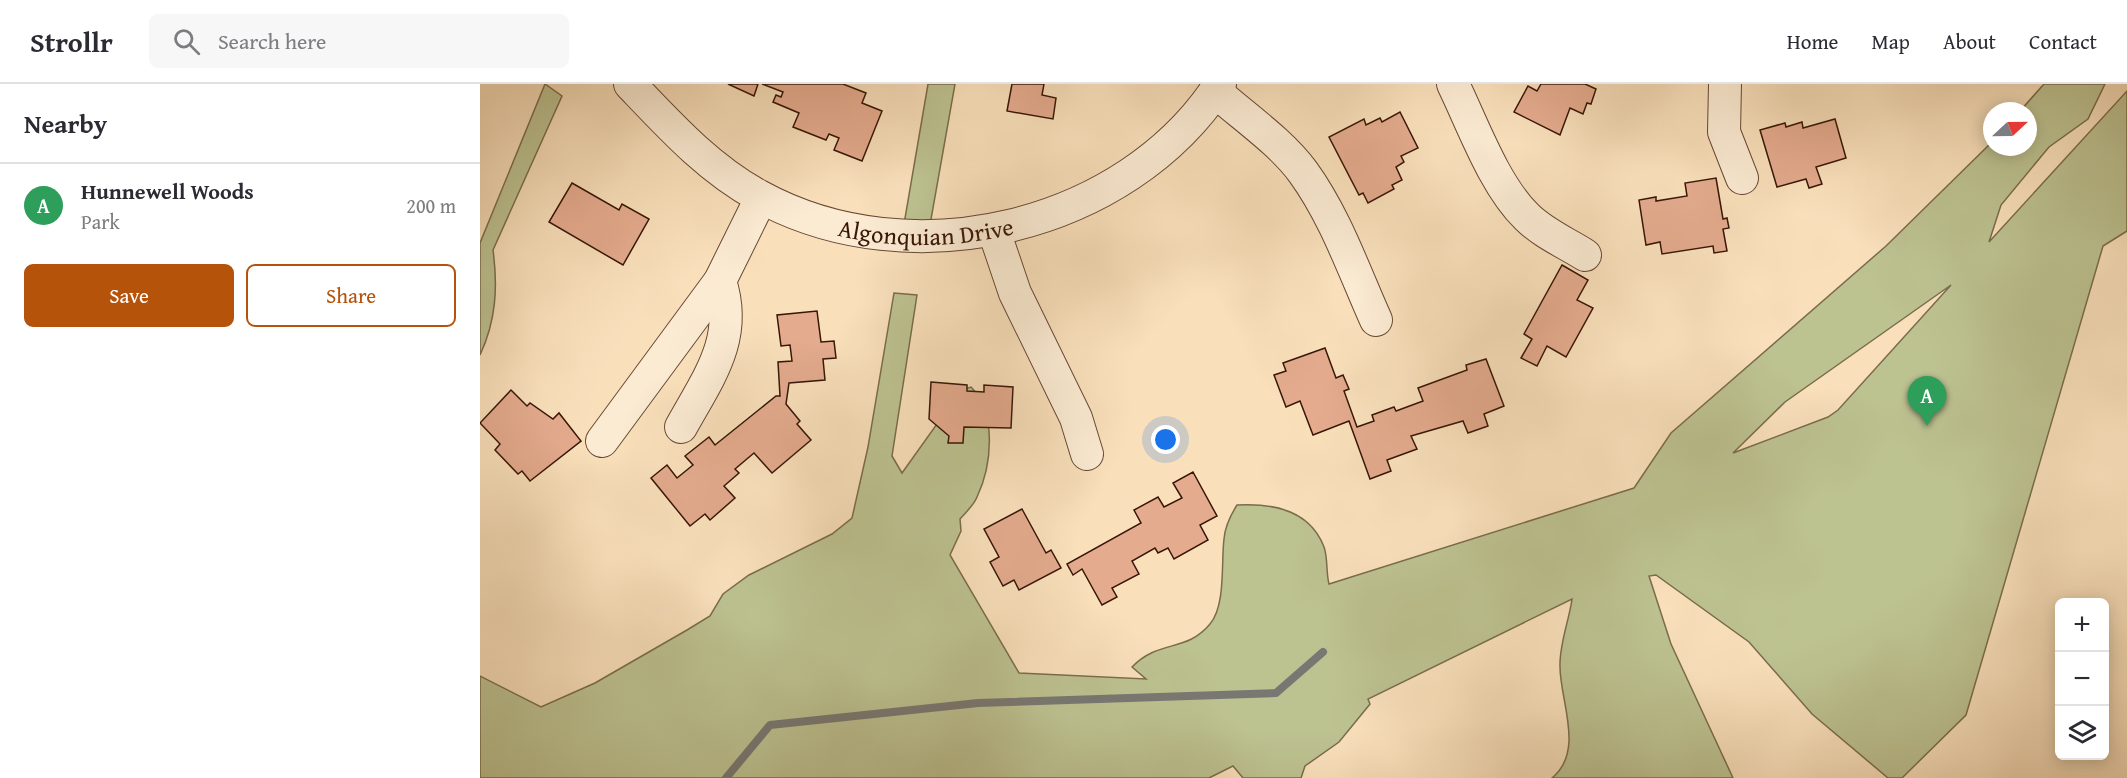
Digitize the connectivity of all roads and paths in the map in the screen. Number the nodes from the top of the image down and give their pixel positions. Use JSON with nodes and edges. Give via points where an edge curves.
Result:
{"nodes":[{"id":1,"x":630,"y":84,"type":"edge"},
{"id":2,"x":1453,"y":84,"type":"edge"},
{"id":3,"x":1725,"y":84,"type":"edge"},
{"id":4,"x":1217,"y":88,"type":"edge"},
{"id":5,"x":1742,"y":178,"type":"dead end"},
{"id":6,"x":761,"y":198,"type":"junction"},
{"id":7,"x":994,"y":231,"type":"junction"},
{"id":8,"x":1585,"y":255,"type":"dead end"},
{"id":9,"x":720,"y":281,"type":"junction"},
{"id":10,"x":1376,"y":320,"type":"dead end"},
{"id":11,"x":681,"y":428,"type":"dead end"},
{"id":12,"x":602,"y":441,"type":"dead end"},
{"id":13,"x":1088,"y":454,"type":"dead end"}],
"edges":[{"from":1,"to":6,"type":"street","name":"Algonquian Drive","via":[[707,162]]},
{"from":2,"to":8,"type":"street","via":[[1514,202],[1542,229]]},
{"from":3,"to":5,"type":"street","via":[[1724,132]]},
{"from":4,"to":7,"type":"street","name":"Algonquian Drive","via":[[1169,141],[1118,181],[1065,208]]},
{"from":4,"to":10,"type":"street","via":[[1302,171]]},
{"from":6,"to":7,"type":"street","name":"Algonquian Drive","via":[[825,222],[887,235],[922,237]]},
{"from":6,"to":9,"type":"street"},
{"from":7,"to":13,"type":"street","via":[[1015,294],[1076,418]]},
{"from":9,"to":11,"type":"street","via":[[727,327],[710,372]]},
{"from":9,"to":12,"type":"street"}]}
